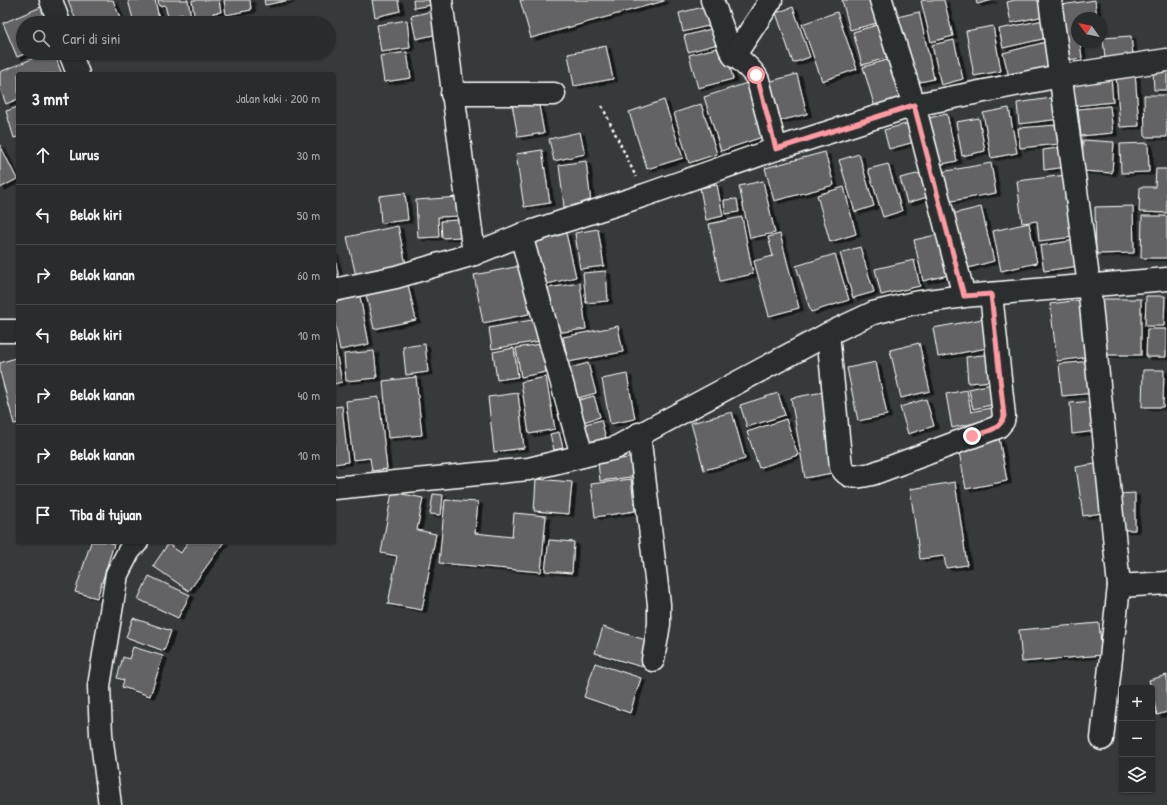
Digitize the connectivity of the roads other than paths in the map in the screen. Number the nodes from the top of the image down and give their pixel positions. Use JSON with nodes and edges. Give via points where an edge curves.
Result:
{"nodes":[{"id":1,"x":51,"y":0,"type":"edge"},
{"id":2,"x":441,"y":0,"type":"edge"},
{"id":3,"x":712,"y":0,"type":"edge"},
{"id":4,"x":771,"y":0,"type":"edge"},
{"id":5,"x":881,"y":0,"type":"edge"},
{"id":6,"x":1050,"y":0,"type":"edge"},
{"id":7,"x":57,"y":16,"type":"edge"},
{"id":8,"x":734,"y":56,"type":"junction"},
{"id":9,"x":73,"y":60,"type":"edge"},
{"id":10,"x":1167,"y":60,"type":"edge"},
{"id":11,"x":77,"y":72,"type":"edge"},
{"id":12,"x":1060,"y":76,"type":"junction"},
{"id":13,"x":452,"y":94,"type":"junction"},
{"id":14,"x":554,"y":94,"type":"dead end"},
{"id":15,"x":914,"y":105,"type":"junction"},
{"id":16,"x":776,"y":149,"type":"junction"},
{"id":17,"x":521,"y":235,"type":"junction"},
{"id":18,"x":474,"y":254,"type":"junction"},
{"id":19,"x":1167,"y":279,"type":"edge"},
{"id":20,"x":1089,"y":285,"type":"junction"},
{"id":21,"x":336,"y":290,"type":"edge"},
{"id":22,"x":991,"y":294,"type":"junction"},
{"id":23,"x":964,"y":296,"type":"junction"},
{"id":24,"x":0,"y":331,"type":"edge"},
{"id":25,"x":16,"y":331,"type":"edge"},
{"id":26,"x":828,"y":334,"type":"junction"},
{"id":27,"x":639,"y":434,"type":"junction"},
{"id":28,"x":582,"y":456,"type":"junction"},
{"id":29,"x":336,"y":488,"type":"edge"},
{"id":30,"x":135,"y":544,"type":"edge"},
{"id":31,"x":1167,"y":583,"type":"edge"},
{"id":32,"x":1119,"y":586,"type":"junction"},
{"id":33,"x":654,"y":660,"type":"dead end"},
{"id":34,"x":1102,"y":739,"type":"dead end"},
{"id":35,"x":110,"y":805,"type":"edge"}],
"edges":[{"from":1,"to":7,"type":"street"},
{"from":2,"to":13,"type":"street"},
{"from":3,"to":8,"type":"street"},
{"from":4,"to":8,"type":"street"},
{"from":5,"to":15,"type":"street"},
{"from":6,"to":12,"type":"street"},
{"from":8,"to":16,"type":"street","via":[[752,70],[758,80]]},
{"from":9,"to":11,"type":"street"},
{"from":10,"to":12,"type":"street"},
{"from":12,"to":15,"type":"street"},
{"from":12,"to":20,"type":"street"},
{"from":13,"to":14,"type":"street"},
{"from":13,"to":18,"type":"street"},
{"from":15,"to":16,"type":"street"},
{"from":15,"to":23,"type":"street"},
{"from":16,"to":17,"type":"street"},
{"from":17,"to":18,"type":"street"},
{"from":17,"to":28,"type":"street"},
{"from":18,"to":21,"type":"street"},
{"from":19,"to":20,"type":"street"},
{"from":20,"to":22,"type":"street"},
{"from":20,"to":32,"type":"street"},
{"from":22,"to":23,"type":"street"},
{"from":22,"to":26,"type":"street","via":[[1004,416],[1001,424],[872,474],[852,477],[845,473],[842,467]]},
{"from":23,"to":26,"type":"street","via":[[914,303],[873,313]]},
{"from":24,"to":25,"type":"street"},
{"from":26,"to":27,"type":"street"},
{"from":27,"to":28,"type":"street","via":[[615,448]]},
{"from":27,"to":33,"type":"street","via":[[659,604]]},
{"from":28,"to":29,"type":"street","via":[[529,469]]},
{"from":30,"to":35,"type":"street","via":[[117,574],[99,686]]},
{"from":31,"to":32,"type":"street"},
{"from":32,"to":34,"type":"street"}]}
